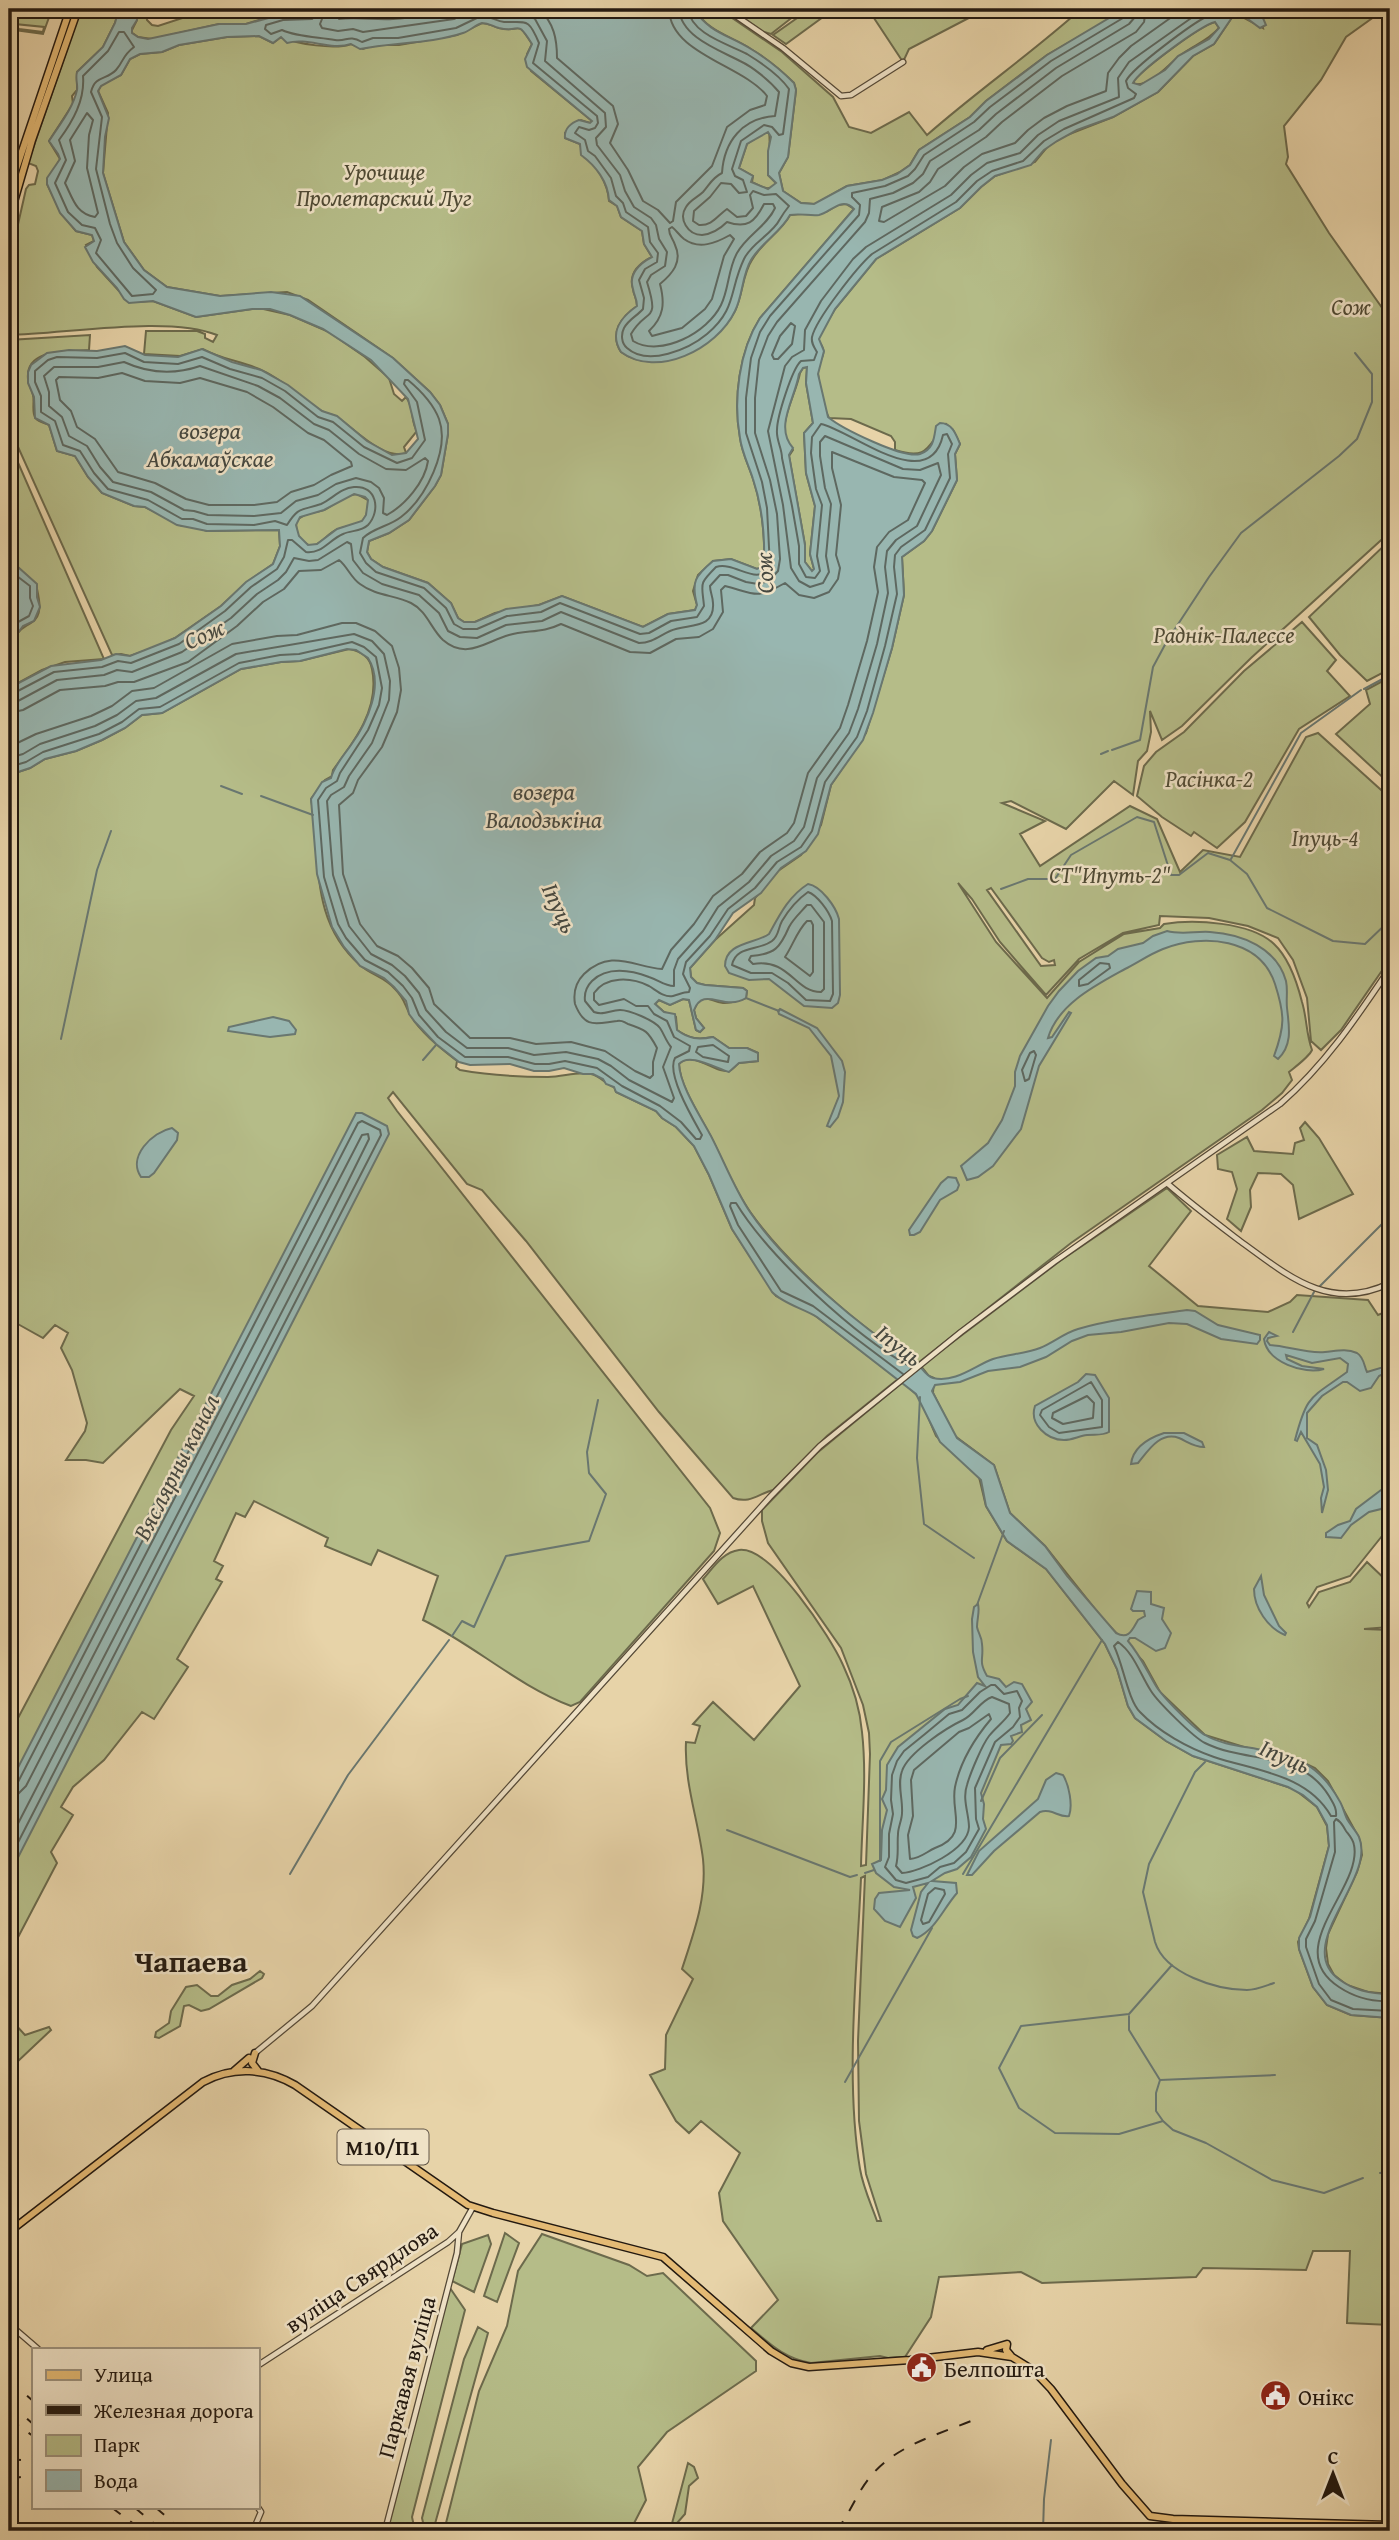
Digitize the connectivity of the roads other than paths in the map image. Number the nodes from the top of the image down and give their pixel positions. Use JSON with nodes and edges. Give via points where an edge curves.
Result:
{"nodes":[{"id":1,"x":70,"y":9,"type":"edge"},
{"id":2,"x":78,"y":9,"type":"edge"},
{"id":3,"x":726,"y":9,"type":"edge"},
{"id":4,"x":903,"y":62,"type":"dead end"},
{"id":5,"x":9,"y":190,"type":"edge"},
{"id":6,"x":9,"y":219,"type":"edge"},
{"id":7,"x":1390,"y":968,"type":"edge"},
{"id":8,"x":1168,"y":1184,"type":"junction"},
{"id":9,"x":1390,"y":1283,"type":"edge"},
{"id":10,"x":255,"y":2053,"type":"junction"},
{"id":11,"x":249,"y":2059,"type":"junction"},
{"id":12,"x":234,"y":2071,"type":"junction"},
{"id":13,"x":242,"y":2071,"type":"junction"},
{"id":14,"x":259,"y":2072,"type":"junction"},
{"id":15,"x":473,"y":2207,"type":"junction"},
{"id":16,"x":9,"y":2232,"type":"edge"},
{"id":17,"x":459,"y":2232,"type":"junction"},
{"id":18,"x":9,"y":2324,"type":"edge"},
{"id":19,"x":37,"y":2348,"type":"edge"},
{"id":20,"x":978,"y":2352,"type":"junction"},
{"id":21,"x":1012,"y":2357,"type":"junction"},
{"id":22,"x":259,"y":2365,"type":"edge"},
{"id":23,"x":258,"y":2508,"type":"edge"},
{"id":24,"x":1390,"y":2525,"type":"edge"},
{"id":25,"x":253,"y":2531,"type":"edge"},
{"id":26,"x":385,"y":2531,"type":"edge"}],
"edges":[{"from":1,"to":5,"type":"main road"},
{"from":2,"to":6,"type":"main road"},
{"from":3,"to":4,"type":"street","via":[[783,48],[840,96],[851,95]]},
{"from":7,"to":8,"type":"street","via":[[1338,1044],[1300,1086]]},
{"from":8,"to":9,"type":"street","via":[[1298,1282],[1346,1294],[1369,1292]]},
{"from":8,"to":10,"type":"street","via":[[1054,1262],[820,1446],[312,2006]]},
{"from":10,"to":11,"type":"street"},
{"from":10,"to":14,"type":"main road","via":[[252,2063]]},
{"from":11,"to":12,"type":"main road"},
{"from":11,"to":13,"type":"street"},
{"from":12,"to":13,"type":"main road","number":"М10/П1"},
{"from":12,"to":16,"type":"main road","number":"М10/П1","via":[[203,2082]]},
{"from":13,"to":14,"type":"main road","number":"М10/П1"},
{"from":14,"to":15,"type":"main road","number":"М10/П1","via":[[295,2085]]},
{"from":15,"to":17,"type":"street","name":"вуліца Свярдлова"},
{"from":15,"to":20,"type":"main road","number":"М10/П1","via":[[663,2257],[771,2351],[791,2363],[809,2367]]},
{"from":17,"to":22,"type":"street","name":"вуліца Свярдлова"},
{"from":17,"to":26,"type":"street","name":"Паркавая вуліца"},
{"from":18,"to":19,"type":"street"},
{"from":20,"to":21,"type":"main road","number":"М10/П1"},
{"from":20,"to":21,"type":"main road","via":[[1007,2344]]},
{"from":21,"to":24,"type":"main road","number":"М10/П1","via":[[1045,2382],[1144,2511],[1155,2517]]},
{"from":23,"to":25,"type":"street","via":[[261,2517]]}]}
